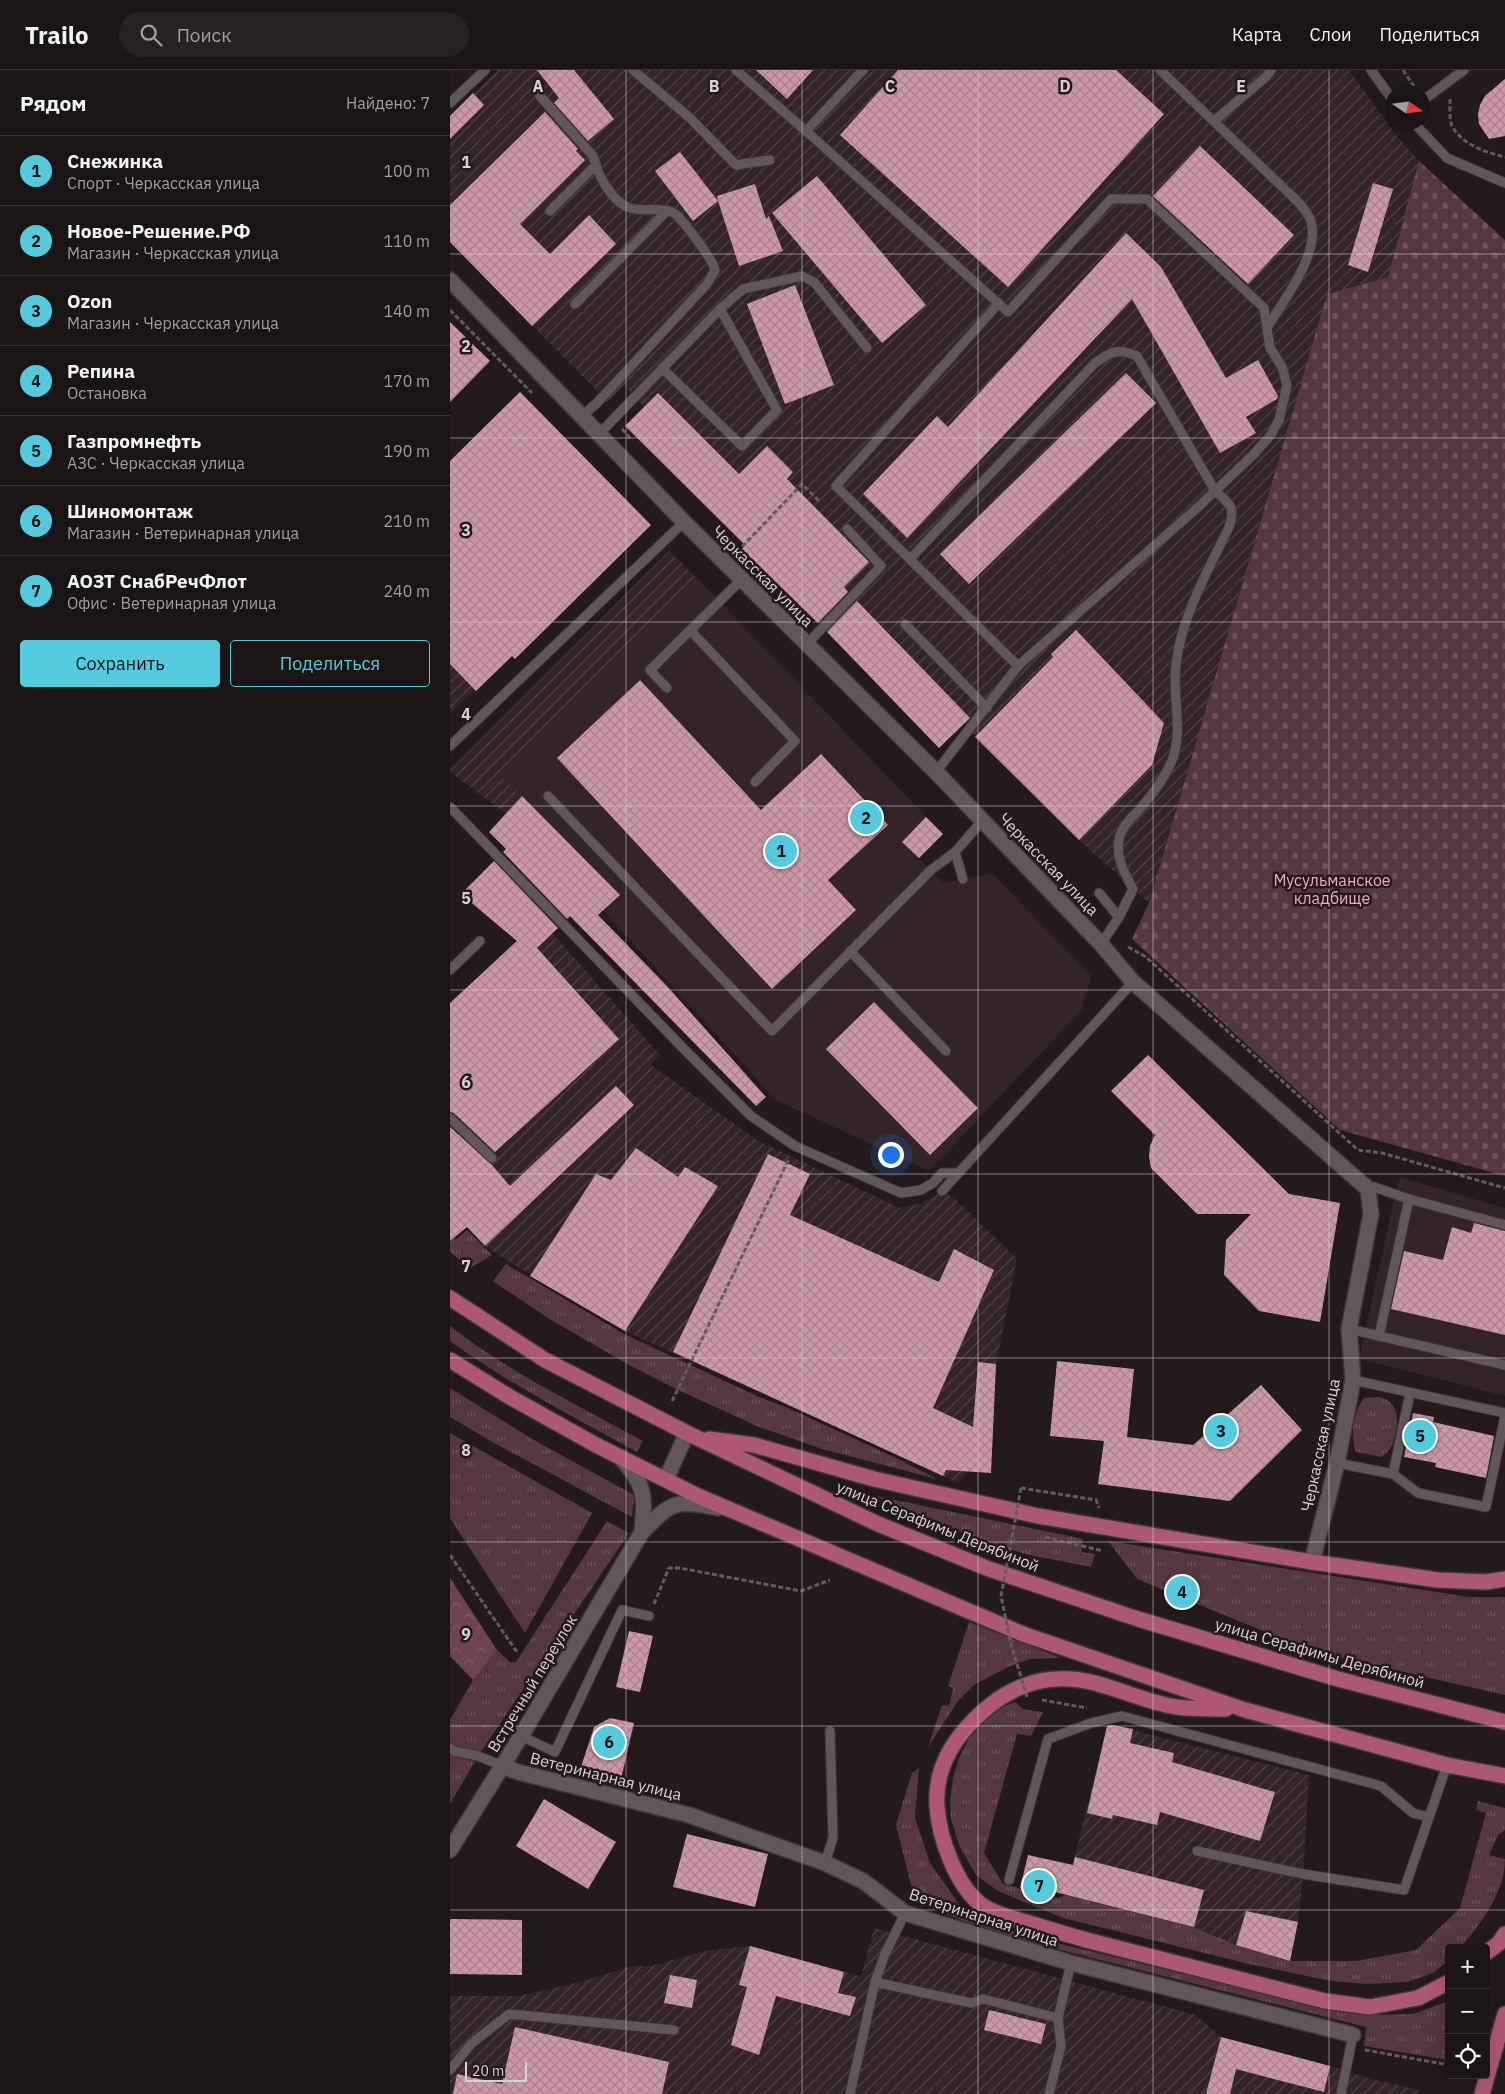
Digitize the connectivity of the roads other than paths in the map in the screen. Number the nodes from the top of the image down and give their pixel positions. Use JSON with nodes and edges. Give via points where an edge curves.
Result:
{"nodes":[{"id":1,"x":485,"y":70,"type":"edge"},
{"id":2,"x":633,"y":70,"type":"edge"},
{"id":3,"x":736,"y":70,"type":"edge"},
{"id":4,"x":863,"y":70,"type":"edge"},
{"id":5,"x":1160,"y":70,"type":"edge"},
{"id":6,"x":1271,"y":70,"type":"edge"},
{"id":7,"x":1371,"y":70,"type":"edge"},
{"id":8,"x":1464,"y":70,"type":"edge"},
{"id":9,"x":1385,"y":89,"type":"edge"},
{"id":10,"x":1430,"y":95,"type":"edge"},
{"id":11,"x":540,"y":96,"type":"dead end"},
{"id":12,"x":450,"y":103,"type":"edge"},
{"id":13,"x":1214,"y":122,"type":"junction"},
{"id":14,"x":1420,"y":130,"type":"edge"},
{"id":15,"x":806,"y":131,"type":"junction"},
{"id":16,"x":770,"y":160,"type":"dead end"},
{"id":17,"x":596,"y":165,"type":"junction"},
{"id":18,"x":1505,"y":183,"type":"edge"},
{"id":19,"x":550,"y":211,"type":"dead end"},
{"id":20,"x":667,"y":211,"type":"junction"},
{"id":21,"x":450,"y":280,"type":"edge"},
{"id":22,"x":998,"y":303,"type":"junction"},
{"id":23,"x":575,"y":304,"type":"dead end"},
{"id":24,"x":720,"y":309,"type":"junction"},
{"id":25,"x":1267,"y":328,"type":"junction"},
{"id":26,"x":866,"y":348,"type":"dead end"},
{"id":27,"x":662,"y":368,"type":"junction"},
{"id":28,"x":582,"y":416,"type":"junction"},
{"id":29,"x":599,"y":434,"type":"junction"},
{"id":30,"x":1215,"y":491,"type":"junction"},
{"id":31,"x":684,"y":522,"type":"junction"},
{"id":32,"x":847,"y":529,"type":"dead end"},
{"id":33,"x":910,"y":559,"type":"junction"},
{"id":34,"x":742,"y":579,"type":"junction"},
{"id":35,"x":905,"y":624,"type":"dead end"},
{"id":36,"x":690,"y":630,"type":"junction"},
{"id":37,"x":807,"y":644,"type":"junction"},
{"id":38,"x":1018,"y":666,"type":"junction"},
{"id":39,"x":667,"y":688,"type":"dead end"},
{"id":40,"x":987,"y":708,"type":"junction"},
{"id":41,"x":450,"y":746,"type":"edge"},
{"id":42,"x":936,"y":772,"type":"junction"},
{"id":43,"x":755,"y":782,"type":"dead end"},
{"id":44,"x":548,"y":796,"type":"dead end"},
{"id":45,"x":450,"y":807,"type":"edge"},
{"id":46,"x":983,"y":820,"type":"junction"},
{"id":47,"x":955,"y":852,"type":"junction"},
{"id":48,"x":963,"y":879,"type":"dead end"},
{"id":49,"x":1099,"y":893,"type":"dead end"},
{"id":50,"x":1119,"y":917,"type":"junction"},
{"id":51,"x":1104,"y":939,"type":"junction"},
{"id":52,"x":480,"y":941,"type":"dead end"},
{"id":53,"x":850,"y":951,"type":"junction"},
{"id":54,"x":450,"y":970,"type":"edge"},
{"id":55,"x":1133,"y":982,"type":"junction"},
{"id":56,"x":946,"y":1051,"type":"dead end"},
{"id":57,"x":450,"y":1118,"type":"edge"},
{"id":58,"x":492,"y":1158,"type":"dead end"},
{"id":59,"x":958,"y":1173,"type":"junction"},
{"id":60,"x":1368,"y":1189,"type":"junction"},
{"id":61,"x":942,"y":1191,"type":"dead end"},
{"id":62,"x":1409,"y":1199,"type":"junction"},
{"id":63,"x":1505,"y":1225,"type":"edge"},
{"id":64,"x":450,"y":1298,"type":"edge"},
{"id":65,"x":1349,"y":1329,"type":"junction"},
{"id":66,"x":1379,"y":1336,"type":"junction"},
{"id":67,"x":450,"y":1360,"type":"edge"},
{"id":68,"x":1505,"y":1364,"type":"edge"},
{"id":69,"x":1353,"y":1380,"type":"junction"},
{"id":70,"x":1410,"y":1392,"type":"junction"},
{"id":71,"x":1505,"y":1415,"type":"edge"},
{"id":72,"x":691,"y":1435,"type":"junction"},
{"id":73,"x":620,"y":1457,"type":"junction"},
{"id":74,"x":1337,"y":1463,"type":"junction"},
{"id":75,"x":1392,"y":1474,"type":"junction"},
{"id":76,"x":666,"y":1479,"type":"junction"},
{"id":77,"x":732,"y":1511,"type":"junction"},
{"id":78,"x":642,"y":1532,"type":"junction"},
{"id":79,"x":1312,"y":1562,"type":"junction"},
{"id":80,"x":1505,"y":1580,"type":"edge"},
{"id":81,"x":649,"y":1616,"type":"road end"},
{"id":82,"x":1244,"y":1710,"type":"junction"},
{"id":83,"x":1505,"y":1722,"type":"edge"},
{"id":84,"x":830,"y":1731,"type":"dead end"},
{"id":85,"x":521,"y":1736,"type":"junction"},
{"id":86,"x":450,"y":1748,"type":"edge"},
{"id":87,"x":1447,"y":1765,"type":"junction"},
{"id":88,"x":503,"y":1766,"type":"junction"},
{"id":89,"x":1505,"y":1776,"type":"edge"},
{"id":90,"x":1429,"y":1817,"type":"junction"},
{"id":91,"x":450,"y":1850,"type":"edge"},
{"id":92,"x":1197,"y":1851,"type":"dead end"},
{"id":93,"x":825,"y":1863,"type":"junction"},
{"id":94,"x":1009,"y":1880,"type":"dead end"},
{"id":95,"x":906,"y":1913,"type":"junction"},
{"id":96,"x":1505,"y":1934,"type":"edge"},
{"id":97,"x":1490,"y":1950,"type":"edge"},
{"id":98,"x":1071,"y":1963,"type":"junction"},
{"id":99,"x":875,"y":1982,"type":"junction"},
{"id":100,"x":1445,"y":1984,"type":"edge"},
{"id":101,"x":1505,"y":2014,"type":"edge"},
{"id":102,"x":1058,"y":2018,"type":"junction"},
{"id":103,"x":674,"y":2030,"type":"dead end"},
{"id":104,"x":1353,"y":2035,"type":"joint"},
{"id":105,"x":450,"y":2070,"type":"edge"},
{"id":106,"x":850,"y":2094,"type":"edge"},
{"id":107,"x":1049,"y":2094,"type":"edge"},
{"id":108,"x":1340,"y":2094,"type":"edge"},
{"id":109,"x":1482,"y":2094,"type":"edge"}],
"edges":[{"from":1,"to":12,"type":"lane"},
{"from":2,"to":16,"type":"lane","via":[[690,118],[736,165]]},
{"from":3,"to":15,"type":"lane"},
{"from":4,"to":15,"type":"lane"},
{"from":5,"to":13,"type":"lane"},
{"from":6,"to":13,"type":"lane"},
{"from":7,"to":9,"type":"lane"},
{"from":8,"to":10,"type":"lane"},
{"from":11,"to":17,"type":"lane","via":[[594,156]]},
{"from":13,"to":25,"type":"lane","via":[[1293,197],[1312,224],[1313,244]]},
{"from":14,"to":18,"type":"lane","via":[[1446,158]]},
{"from":15,"to":22,"type":"lane"},
{"from":17,"to":19,"type":"lane"},
{"from":17,"to":20,"type":"lane","via":[[620,203],[630,208]]},
{"from":20,"to":23,"type":"lane"},
{"from":20,"to":28,"type":"lane","via":[[674,213],[705,250],[715,270],[707,284],[597,404]]},
{"from":21,"to":28,"type":"street","name":"Черкасская улица"},
{"from":22,"to":25,"type":"lane","via":[[1008,312],[1111,199],[1147,199],[1264,308]]},
{"from":22,"to":33,"type":"lane","via":[[836,486]]},
{"from":24,"to":26,"type":"lane","via":[[743,289],[802,276],[814,282]]},
{"from":24,"to":27,"type":"lane"},
{"from":24,"to":27,"type":"lane","via":[[777,410],[742,446]]},
{"from":25,"to":30,"type":"lane","via":[[1270,348],[1282,367],[1287,385],[1279,420],[1254,455]]},
{"from":27,"to":29,"type":"lane"},
{"from":28,"to":29,"type":"street","name":"Черкасская улица"},
{"from":29,"to":31,"type":"street","name":"Черкасская улица"},
{"from":30,"to":33,"type":"lane","via":[[1136,356],[1124,351],[1111,352],[1096,363]]},
{"from":30,"to":38,"type":"lane"},
{"from":30,"to":50,"type":"lane","via":[[1229,503],[1233,516],[1185,621],[1178,644],[1175,683],[1178,723],[1172,758],[1145,804],[1124,826],[1120,836],[1118,861],[1133,889]]},
{"from":31,"to":34,"type":"street","name":"Черкасская улица"},
{"from":31,"to":41,"type":"lane"},
{"from":32,"to":37,"type":"lane","via":[[881,566]]},
{"from":33,"to":38,"type":"lane"},
{"from":34,"to":36,"type":"lane"},
{"from":34,"to":37,"type":"street","name":"Черкасская улица"},
{"from":35,"to":40,"type":"lane"},
{"from":36,"to":39,"type":"lane","via":[[650,670]]},
{"from":36,"to":43,"type":"lane","via":[[795,741]]},
{"from":37,"to":42,"type":"street","name":"Черкасская улица"},
{"from":38,"to":40,"type":"lane"},
{"from":40,"to":42,"type":"lane"},
{"from":42,"to":46,"type":"street","name":"Черкасская улица"},
{"from":44,"to":53,"type":"lane","via":[[772,1030]]},
{"from":45,"to":59,"type":"lane","via":[[752,1116],[795,1146],[901,1192],[921,1190],[933,1184],[942,1173]]},
{"from":46,"to":47,"type":"lane"},
{"from":46,"to":51,"type":"street","name":"Черкасская улица"},
{"from":47,"to":48,"type":"lane"},
{"from":47,"to":53,"type":"lane","via":[[931,870]]},
{"from":49,"to":50,"type":"lane"},
{"from":50,"to":51,"type":"lane"},
{"from":51,"to":55,"type":"street","name":"Черкасская улица"},
{"from":52,"to":54,"type":"lane"},
{"from":53,"to":56,"type":"lane"},
{"from":55,"to":59,"type":"lane"},
{"from":55,"to":60,"type":"street","name":"Черкасская улица"},
{"from":57,"to":58,"type":"lane"},
{"from":59,"to":61,"type":"lane"},
{"from":60,"to":62,"type":"lane","via":[[1374,1187]]},
{"from":60,"to":65,"type":"street","name":"Черкасская улица","via":[[1370,1214]]},
{"from":62,"to":63,"type":"lane"},
{"from":62,"to":66,"type":"lane"},
{"from":64,"to":72,"type":"main road","name":"улица Серафимы Дерябиной","via":[[545,1360]]},
{"from":65,"to":66,"type":"lane"},
{"from":65,"to":69,"type":"street","name":"Черкасская улица"},
{"from":66,"to":68,"type":"lane"},
{"from":67,"to":73,"type":"main road"},
{"from":69,"to":70,"type":"lane"},
{"from":69,"to":74,"type":"street","name":"Черкасская улица"},
{"from":70,"to":71,"type":"lane"},
{"from":70,"to":75,"type":"lane"},
{"from":71,"to":75,"type":"lane","via":[[1486,1507],[1418,1493]]},
{"from":72,"to":76,"type":"street"},
{"from":72,"to":79,"type":"main road","via":[[754,1445],[874,1479],[1038,1516]]},
{"from":72,"to":83,"type":"main road","name":"улица Серафимы Дерябиной","via":[[878,1524],[988,1569],[1138,1620],[1328,1676]]},
{"from":73,"to":76,"type":"main road"},
{"from":73,"to":78,"type":"street","name":"Встречный переулок","via":[[636,1474],[642,1487]]},
{"from":74,"to":75,"type":"lane"},
{"from":74,"to":79,"type":"street","name":"Черкасская улица"},
{"from":76,"to":77,"type":"main road"},
{"from":77,"to":78,"type":"street","name":"Встречный переулок","via":[[684,1502],[664,1509]]},
{"from":77,"to":82,"type":"main road","via":[[1023,1634]]},
{"from":78,"to":85,"type":"street","name":"Встречный переулок"},
{"from":79,"to":80,"type":"main road","via":[[1438,1580]]},
{"from":81,"to":85,"type":"lane","via":[[622,1610],[555,1752]]},
{"from":82,"to":87,"type":"main road"},
{"from":82,"to":100,"type":"main road","via":[[1172,1707],[1075,1680],[1029,1683],[1008,1692],[985,1708],[957,1738],[942,1765],[937,1804],[939,1826],[954,1869],[983,1906],[1004,1916],[1325,2001],[1370,2007],[1418,1998]]},
{"from":84,"to":93,"type":"lane","via":[[833,1838]]},
{"from":85,"to":88,"type":"street","name":"Встречный переулок"},
{"from":86,"to":88,"type":"lane"},
{"from":87,"to":89,"type":"main road"},
{"from":87,"to":90,"type":"lane"},
{"from":88,"to":91,"type":"street","name":"Встречный переулок"},
{"from":88,"to":93,"type":"street","name":"Ветеринарная улица","via":[[689,1815]]},
{"from":90,"to":92,"type":"lane","via":[[1404,1890],[1303,1874]]},
{"from":90,"to":94,"type":"lane","via":[[1413,1813],[1381,1786],[1122,1716],[1091,1722],[1048,1739]]},
{"from":93,"to":95,"type":"street","name":"Ветеринарная улица","via":[[863,1881]]},
{"from":95,"to":98,"type":"street","name":"Ветеринарная улица"},
{"from":95,"to":99,"type":"lane"},
{"from":96,"to":97,"type":"main road"},
{"from":98,"to":102,"type":"lane"},
{"from":98,"to":104,"type":"street","name":"Ветеринарная улица"},
{"from":99,"to":102,"type":"lane","via":[[971,2003],[983,2000]]},
{"from":99,"to":106,"type":"lane"},
{"from":101,"to":109,"type":"main road"},
{"from":102,"to":107,"type":"lane","via":[[1062,2046]]},
{"from":103,"to":105,"type":"lane","via":[[509,2014],[471,2044]]},
{"from":104,"to":108,"type":"lane"}]}
